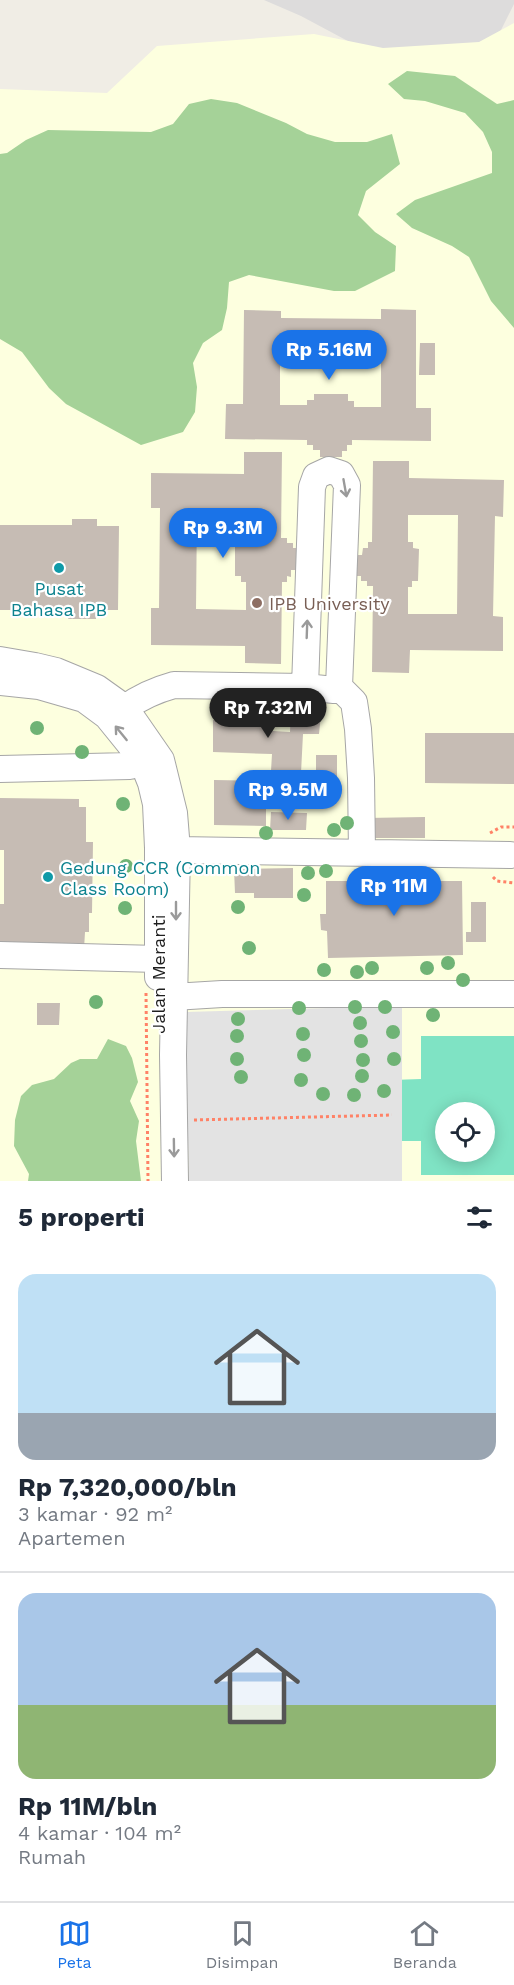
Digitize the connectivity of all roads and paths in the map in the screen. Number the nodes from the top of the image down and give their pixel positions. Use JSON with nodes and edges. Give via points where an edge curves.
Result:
{"nodes":[{"id":1,"x":0,"y":660,"type":"edge"},
{"id":2,"x":55,"y":680,"type":"junction"},
{"id":3,"x":0,"y":681,"type":"edge"},
{"id":4,"x":305,"y":687,"type":"junction"},
{"id":5,"x":340,"y":687,"type":"junction"},
{"id":6,"x":125,"y":708,"type":"junction"},
{"id":7,"x":141,"y":758,"type":"junction"},
{"id":8,"x":0,"y":769,"type":"edge"},
{"id":9,"x":514,"y":827,"type":"edge"},
{"id":10,"x":488,"y":835,"type":"dead end"},
{"id":11,"x":168,"y":849,"type":"junction"},
{"id":12,"x":362,"y":853,"type":"junction"},
{"id":13,"x":510,"y":855,"type":"dead end"},
{"id":14,"x":0,"y":955,"type":"edge"},
{"id":15,"x":158,"y":958,"type":"junction"},
{"id":16,"x":146,"y":993,"type":"dead end"},
{"id":17,"x":514,"y":994,"type":"edge"},
{"id":18,"x":173,"y":997,"type":"junction"},
{"id":19,"x":392,"y":1115,"type":"dead end"},
{"id":20,"x":183,"y":1120,"type":"dead end"},
{"id":21,"x":148,"y":1181,"type":"edge"},
{"id":22,"x":157,"y":1181,"type":"edge"},
{"id":23,"x":175,"y":1181,"type":"edge"}],
"edges":[{"from":1,"to":2,"type":"lane","via":[[35,666]]},
{"from":2,"to":3,"type":"lane","name":"Jalan Meranti"},
{"from":2,"to":6,"type":"lane","via":[[92,685]]},
{"from":7,"to":2,"type":"lane","name":"Jalan Meranti","one_way":true,"via":[[107,716]]},
{"from":4,"to":5,"type":"lane"},
{"from":4,"to":5,"type":"lane","one_way":true,"via":[[312,487],[316,476],[329,470],[341,474],[347,485]]},
{"from":4,"to":6,"type":"lane","via":[[174,685]]},
{"from":5,"to":12,"type":"lane","via":[[354,702],[358,729]]},
{"from":6,"to":11,"type":"lane","via":[[161,760],[174,813]]},
{"from":7,"to":8,"type":"lane","via":[[130,766]]},
{"from":7,"to":11,"type":"lane","name":"Jalan Meranti"},
{"from":9,"to":10,"type":"path","via":[[501,827]]},
{"from":11,"to":12,"type":"lane"},
{"from":11,"to":15,"type":"lane","name":"Jalan Meranti"},
{"from":11,"to":18,"type":"lane","one_way":true},
{"from":12,"to":13,"type":"lane"},
{"from":14,"to":15,"type":"lane"},
{"from":15,"to":22,"type":"lane","name":"Jalan Meranti"},
{"from":16,"to":21,"type":"path"},
{"from":17,"to":18,"type":"lane"},
{"from":18,"to":23,"type":"lane","one_way":true},
{"from":19,"to":20,"type":"path"}]}
